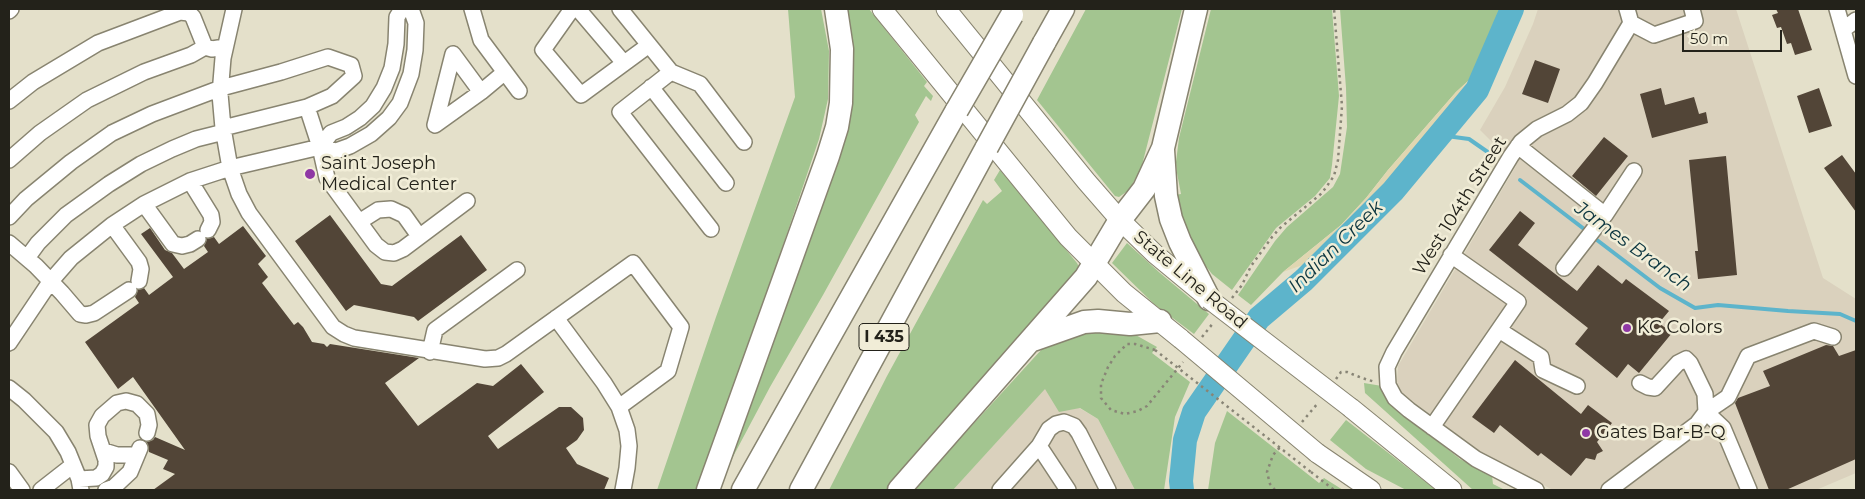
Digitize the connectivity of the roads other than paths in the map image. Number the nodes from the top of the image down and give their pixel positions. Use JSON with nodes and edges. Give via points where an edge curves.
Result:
{"nodes":[{"id":1,"x":234,"y":9,"type":"edge"},
{"id":2,"x":402,"y":9,"type":"edge"},
{"id":3,"x":411,"y":9,"type":"edge"},
{"id":4,"x":472,"y":9,"type":"edge"},
{"id":5,"x":572,"y":9,"type":"edge"},
{"id":6,"x":578,"y":9,"type":"edge"},
{"id":7,"x":620,"y":9,"type":"edge"},
{"id":8,"x":836,"y":9,"type":"edge"},
{"id":9,"x":882,"y":9,"type":"edge"},
{"id":10,"x":946,"y":9,"type":"edge"},
{"id":11,"x":1063,"y":9,"type":"edge"},
{"id":12,"x":1196,"y":9,"type":"edge"},
{"id":13,"x":1692,"y":9,"type":"edge"},
{"id":14,"x":1837,"y":9,"type":"edge"},
{"id":15,"x":1013,"y":12,"type":"edge"},
{"id":16,"x":1629,"y":16,"type":"edge"},
{"id":17,"x":1856,"y":20,"type":"edge"},
{"id":18,"x":1843,"y":30,"type":"junction"},
{"id":19,"x":649,"y":44,"type":"junction"},
{"id":20,"x":205,"y":47,"type":"junction"},
{"id":21,"x":226,"y":47,"type":"junction"},
{"id":22,"x":624,"y":63,"type":"junction"},
{"id":23,"x":505,"y":72,"type":"junction"},
{"id":24,"x":671,"y":72,"type":"junction"},
{"id":25,"x":1856,"y":76,"type":"edge"},
{"id":26,"x":651,"y":87,"type":"junction"},
{"id":27,"x":221,"y":88,"type":"junction"},
{"id":28,"x":519,"y":91,"type":"dead end"},
{"id":29,"x":481,"y":92,"type":"dead end"},
{"id":30,"x":9,"y":101,"type":"edge"},
{"id":31,"x":307,"y":107,"type":"junction"},
{"id":32,"x":224,"y":130,"type":"junction"},
{"id":33,"x":744,"y":142,"type":"dead end"},
{"id":34,"x":1518,"y":146,"type":"junction"},
{"id":35,"x":320,"y":147,"type":"junction"},
{"id":36,"x":1163,"y":148,"type":"junction"},
{"id":37,"x":9,"y":160,"type":"edge"},
{"id":38,"x":230,"y":168,"type":"junction"},
{"id":39,"x":1634,"y":171,"type":"dead end"},
{"id":40,"x":190,"y":181,"type":"junction"},
{"id":41,"x":726,"y":183,"type":"dead end"},
{"id":42,"x":467,"y":201,"type":"dead end"},
{"id":43,"x":144,"y":204,"type":"junction"},
{"id":44,"x":9,"y":217,"type":"edge"},
{"id":45,"x":1603,"y":218,"type":"junction"},
{"id":46,"x":1120,"y":220,"type":"junction"},
{"id":47,"x":359,"y":222,"type":"junction"},
{"id":48,"x":112,"y":225,"type":"junction"},
{"id":49,"x":711,"y":229,"type":"dead end"},
{"id":50,"x":419,"y":236,"type":"junction"},
{"id":51,"x":9,"y":243,"type":"edge"},
{"id":52,"x":1451,"y":255,"type":"junction"},
{"id":53,"x":27,"y":258,"type":"junction"},
{"id":54,"x":1094,"y":264,"type":"junction"},
{"id":55,"x":1564,"y":268,"type":"dead end"},
{"id":56,"x":517,"y":270,"type":"dead end"},
{"id":57,"x":50,"y":282,"type":"junction"},
{"id":58,"x":1219,"y":305,"type":"junction"},
{"id":59,"x":556,"y":318,"type":"junction"},
{"id":60,"x":1160,"y":321,"type":"junction"},
{"id":61,"x":1498,"y":330,"type":"junction"},
{"id":62,"x":1833,"y":337,"type":"dead end"},
{"id":63,"x":1030,"y":341,"type":"junction"},
{"id":64,"x":9,"y":343,"type":"edge"},
{"id":65,"x":430,"y":352,"type":"junction"},
{"id":66,"x":1640,"y":383,"type":"dead end"},
{"id":67,"x":1577,"y":386,"type":"dead end"},
{"id":68,"x":9,"y":388,"type":"edge"},
{"id":69,"x":619,"y":407,"type":"junction"},
{"id":70,"x":1706,"y":412,"type":"junction"},
{"id":71,"x":1432,"y":427,"type":"junction"},
{"id":72,"x":147,"y":433,"type":"dead end"},
{"id":73,"x":1039,"y":446,"type":"junction"},
{"id":74,"x":104,"y":451,"type":"junction"},
{"id":75,"x":9,"y":472,"type":"edge"},
{"id":76,"x":78,"y":478,"type":"edge"},
{"id":77,"x":19,"y":489,"type":"edge"},
{"id":78,"x":41,"y":490,"type":"edge"},
{"id":79,"x":106,"y":490,"type":"edge"},
{"id":80,"x":623,"y":490,"type":"edge"},
{"id":81,"x":708,"y":490,"type":"edge"},
{"id":82,"x":743,"y":490,"type":"edge"},
{"id":83,"x":801,"y":490,"type":"edge"},
{"id":84,"x":899,"y":490,"type":"edge"},
{"id":85,"x":1000,"y":490,"type":"edge"},
{"id":86,"x":1068,"y":490,"type":"edge"},
{"id":87,"x":1108,"y":490,"type":"edge"},
{"id":88,"x":1371,"y":490,"type":"edge"},
{"id":89,"x":1452,"y":490,"type":"edge"},
{"id":90,"x":1536,"y":490,"type":"edge"},
{"id":91,"x":1609,"y":490,"type":"edge"},
{"id":92,"x":1749,"y":490,"type":"edge"}],
"edges":[{"from":1,"to":21,"type":"street"},
{"from":2,"to":35,"type":"street","via":[[397,17],[392,68],[384,88],[373,106],[360,118],[331,133]]},
{"from":3,"to":35,"type":"street","via":[[416,23],[416,50],[400,103],[371,134],[350,146],[336,151]]},
{"from":4,"to":23,"type":"street","via":[[481,40]]},
{"from":5,"to":22,"type":"street","via":[[544,50],[581,95]]},
{"from":6,"to":22,"type":"street"},
{"from":7,"to":19,"type":"street"},
{"from":8,"to":81,"type":"highway","via":[[842,49],[837,127]]},
{"from":9,"to":54,"type":"main road","via":[[1038,201]]},
{"from":10,"to":46,"type":"main road","name":"State Line Road"},
{"from":11,"to":83,"type":"highway","number":"I 435","bridge":true},
{"from":12,"to":36,"type":"highway"},
{"from":13,"to":16,"type":"street","via":[[1695,21],[1654,35]]},
{"from":14,"to":18,"type":"street"},
{"from":15,"to":82,"type":"highway","number":"I 435","bridge":true},
{"from":16,"to":34,"type":"street","name":"West 104th Street","via":[[1595,83],[1581,103],[1537,129]]},
{"from":17,"to":18,"type":"street"},
{"from":18,"to":25,"type":"street"},
{"from":19,"to":22,"type":"street"},
{"from":19,"to":24,"type":"street"},
{"from":20,"to":21,"type":"street"},
{"from":20,"to":30,"type":"street","via":[[194,17],[180,12],[98,43],[33,82]]},
{"from":20,"to":37,"type":"street","via":[[87,100]]},
{"from":21,"to":27,"type":"street"},
{"from":23,"to":28,"type":"street"},
{"from":23,"to":29,"type":"street"},
{"from":24,"to":26,"type":"street"},
{"from":24,"to":33,"type":"street","via":[[700,84]]},
{"from":26,"to":41,"type":"street"},
{"from":26,"to":49,"type":"street","via":[[620,112]]},
{"from":27,"to":31,"type":"street","via":[[328,57],[351,65],[354,76],[332,96]]},
{"from":27,"to":32,"type":"street"},
{"from":27,"to":44,"type":"street","via":[[112,133],[26,199]]},
{"from":31,"to":32,"type":"street"},
{"from":31,"to":35,"type":"street"},
{"from":32,"to":38,"type":"street"},
{"from":32,"to":53,"type":"street","via":[[172,149],[109,184],[66,215]]},
{"from":34,"to":45,"type":"street"},
{"from":34,"to":52,"type":"street","name":"West 104th Street"},
{"from":35,"to":38,"type":"street"},
{"from":35,"to":47,"type":"street","via":[[327,178]]},
{"from":36,"to":46,"type":"highway","via":[[1144,189]]},
{"from":36,"to":58,"type":"highway","via":[[1171,219],[1180,242]]},
{"from":38,"to":40,"type":"street"},
{"from":38,"to":65,"type":"street","via":[[239,194],[254,221],[333,326],[354,338]]},
{"from":39,"to":45,"type":"street"},
{"from":40,"to":43,"type":"street"},
{"from":40,"to":43,"type":"street","via":[[212,222],[203,235],[190,244],[173,244]]},
{"from":42,"to":50,"type":"street"},
{"from":43,"to":48,"type":"street"},
{"from":45,"to":55,"type":"street"},
{"from":46,"to":54,"type":"highway"},
{"from":46,"to":58,"type":"main road","name":"State Line Road","via":[[1155,254]]},
{"from":47,"to":50,"type":"street","via":[[378,210],[391,209],[404,215]]},
{"from":47,"to":50,"type":"street","via":[[385,252],[403,249]]},
{"from":48,"to":57,"type":"street","via":[[71,258]]},
{"from":48,"to":57,"type":"street","via":[[139,262],[141,269],[134,285],[94,314],[86,315],[80,314]]},
{"from":51,"to":53,"type":"street"},
{"from":52,"to":61,"type":"street","via":[[1518,302]]},
{"from":52,"to":71,"type":"street","name":"West 104th Street","via":[[1387,367],[1388,385],[1395,398]]},
{"from":53,"to":57,"type":"street"},
{"from":54,"to":60,"type":"main road"},
{"from":54,"to":63,"type":"highway"},
{"from":56,"to":65,"type":"street","via":[[435,330]]},
{"from":57,"to":64,"type":"street"},
{"from":58,"to":89,"type":"main road","name":"State Line Road","bridge":true},
{"from":59,"to":65,"type":"street","via":[[498,358]]},
{"from":59,"to":69,"type":"street"},
{"from":59,"to":69,"type":"street","via":[[633,263],[681,327],[668,371]]},
{"from":60,"to":63,"type":"highway","via":[[1130,324],[1084,322]]},
{"from":60,"to":88,"type":"main road","bridge":true,"via":[[1185,347],[1316,453]]},
{"from":61,"to":67,"type":"street","via":[[1541,357],[1543,370]]},
{"from":61,"to":71,"type":"street"},
{"from":62,"to":70,"type":"street","via":[[1814,331],[1748,356],[1728,397]]},
{"from":63,"to":84,"type":"highway"},
{"from":66,"to":70,"type":"street","via":[[1655,388],[1686,360],[1705,394]]},
{"from":68,"to":76,"type":"street","via":[[56,432]]},
{"from":69,"to":80,"type":"street","via":[[629,446]]},
{"from":70,"to":91,"type":"street","via":[[1697,424]]},
{"from":70,"to":92,"type":"street","via":[[1723,428]]},
{"from":71,"to":90,"type":"street","via":[[1476,459]]},
{"from":72,"to":74,"type":"street","via":[[150,425],[147,414],[137,404],[117,403],[97,425]]},
{"from":73,"to":85,"type":"street"},
{"from":73,"to":86,"type":"street"},
{"from":73,"to":87,"type":"street","via":[[1044,435],[1056,424],[1064,422],[1074,426]]},
{"from":74,"to":76,"type":"street","via":[[106,467],[102,474],[96,478]]},
{"from":74,"to":79,"type":"street","via":[[117,455],[139,451],[130,472]]},
{"from":75,"to":77,"type":"street"},
{"from":76,"to":78,"type":"street"}]}
